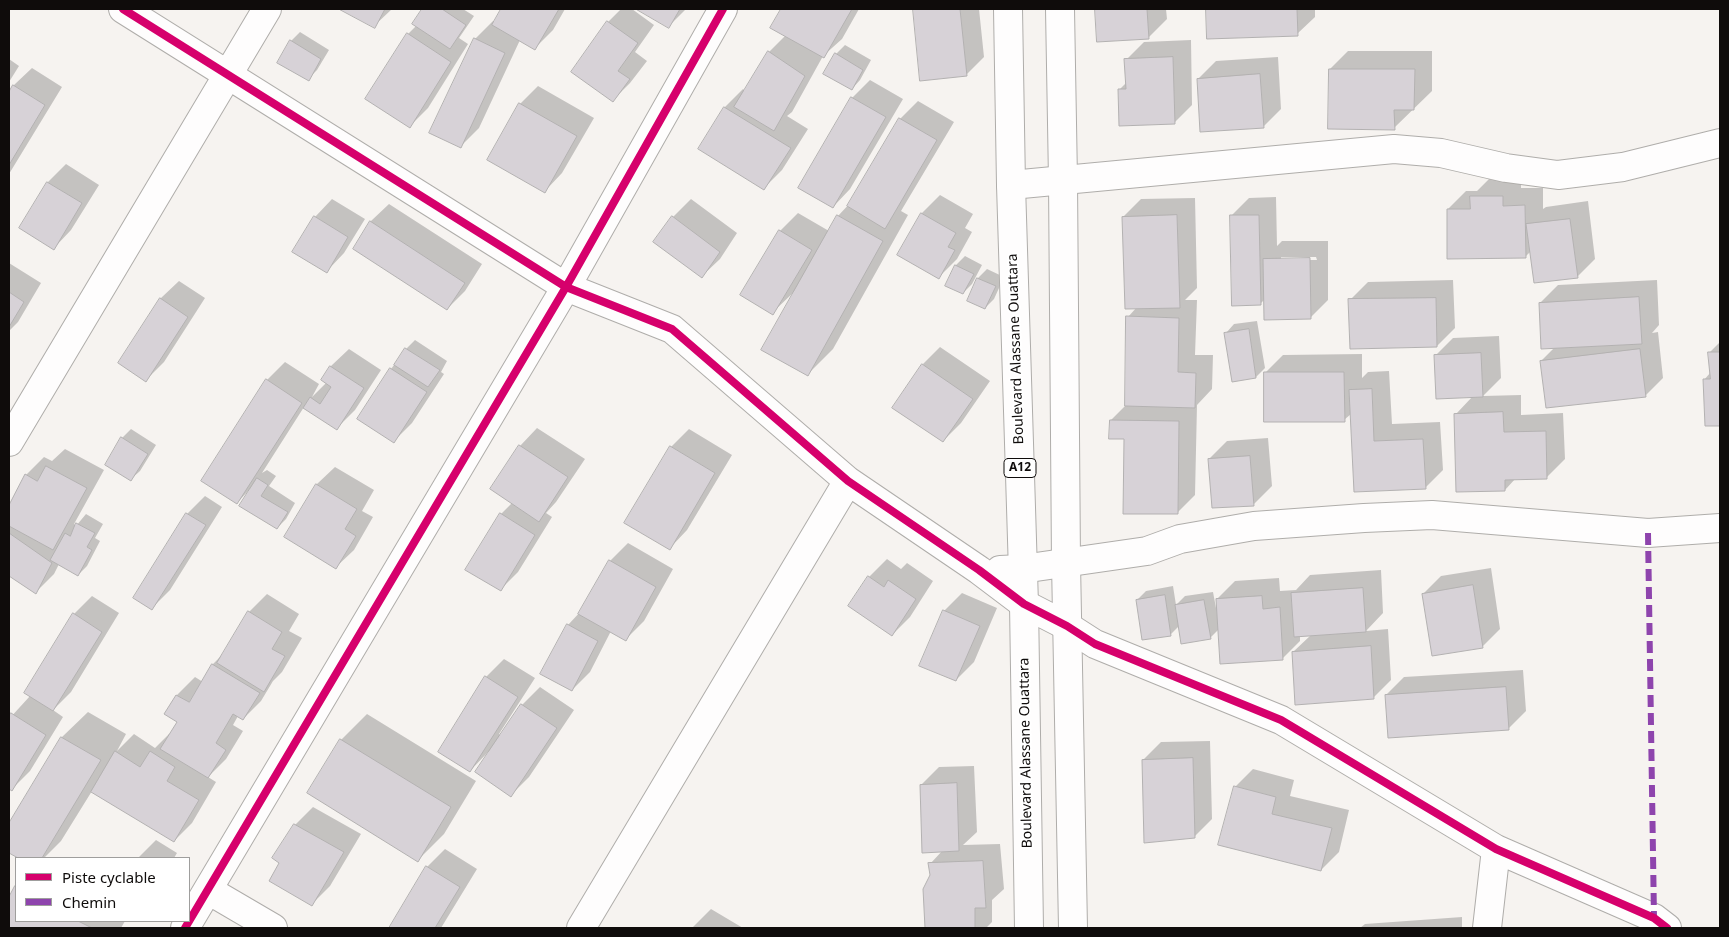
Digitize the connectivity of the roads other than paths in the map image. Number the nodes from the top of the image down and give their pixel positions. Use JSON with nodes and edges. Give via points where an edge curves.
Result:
{"nodes":[{"id":1,"x":123,"y":9,"type":"edge"},
{"id":2,"x":267,"y":9,"type":"edge"},
{"id":3,"x":723,"y":9,"type":"edge"},
{"id":4,"x":1008,"y":9,"type":"edge"},
{"id":5,"x":1060,"y":9,"type":"edge"},
{"id":6,"x":228,"y":74,"type":"junction"},
{"id":7,"x":1720,"y":143,"type":"edge"},
{"id":8,"x":1063,"y":180,"type":"junction"},
{"id":9,"x":1011,"y":185,"type":"junction"},
{"id":10,"x":566,"y":288,"type":"junction"},
{"id":11,"x":9,"y":442,"type":"edge"},
{"id":12,"x":848,"y":481,"type":"junction"},
{"id":13,"x":1720,"y":528,"type":"edge"},
{"id":14,"x":1066,"y":563,"type":"junction"},
{"id":15,"x":1022,"y":569,"type":"junction"},
{"id":16,"x":979,"y":570,"type":"junction"},
{"id":17,"x":1024,"y":604,"type":"junction"},
{"id":18,"x":1067,"y":626,"type":"junction"},
{"id":19,"x":1496,"y":849,"type":"junction"},
{"id":20,"x":208,"y":890,"type":"junction"},
{"id":21,"x":190,"y":920,"type":"edge"},
{"id":22,"x":273,"y":928,"type":"edge"},
{"id":23,"x":581,"y":928,"type":"edge"},
{"id":24,"x":1029,"y":928,"type":"edge"},
{"id":25,"x":1073,"y":928,"type":"edge"},
{"id":26,"x":1488,"y":928,"type":"edge"},
{"id":27,"x":1667,"y":928,"type":"edge"}],
"edges":[{"from":1,"to":6,"type":"street"},
{"from":2,"to":6,"type":"street"},
{"from":3,"to":10,"type":"street"},
{"from":4,"to":9,"type":"street","name":"Boulevard Alassane Ouattara","number":"A12"},
{"from":5,"to":8,"type":"street"},
{"from":6,"to":10,"type":"street"},
{"from":6,"to":11,"type":"street"},
{"from":7,"to":8,"type":"street","via":[[1623,167],[1558,175],[1506,168],[1441,153],[1394,149]]},
{"from":8,"to":9,"type":"street"},
{"from":8,"to":14,"type":"street"},
{"from":9,"to":15,"type":"street","name":"Boulevard Alassane Ouattara","number":"A12"},
{"from":10,"to":12,"type":"street","via":[[672,329]]},
{"from":10,"to":20,"type":"street"},
{"from":12,"to":16,"type":"street"},
{"from":12,"to":23,"type":"street"},
{"from":13,"to":14,"type":"street","via":[[1648,533],[1432,515],[1364,518],[1254,526],[1180,539],[1147,551]]},
{"from":14,"to":15,"type":"street"},
{"from":14,"to":18,"type":"street"},
{"from":15,"to":16,"type":"street"},
{"from":15,"to":17,"type":"street","name":"Boulevard Alassane Ouattara","number":"A12"},
{"from":16,"to":17,"type":"street"},
{"from":17,"to":18,"type":"street"},
{"from":17,"to":24,"type":"street","name":"Boulevard Alassane Ouattara","number":"A12"},
{"from":18,"to":19,"type":"street","via":[[1095,644],[1281,720]]},
{"from":18,"to":25,"type":"street"},
{"from":19,"to":26,"type":"street"},
{"from":19,"to":27,"type":"street","via":[[1654,918]]},
{"from":20,"to":21,"type":"street"},
{"from":20,"to":22,"type":"street"}]}
